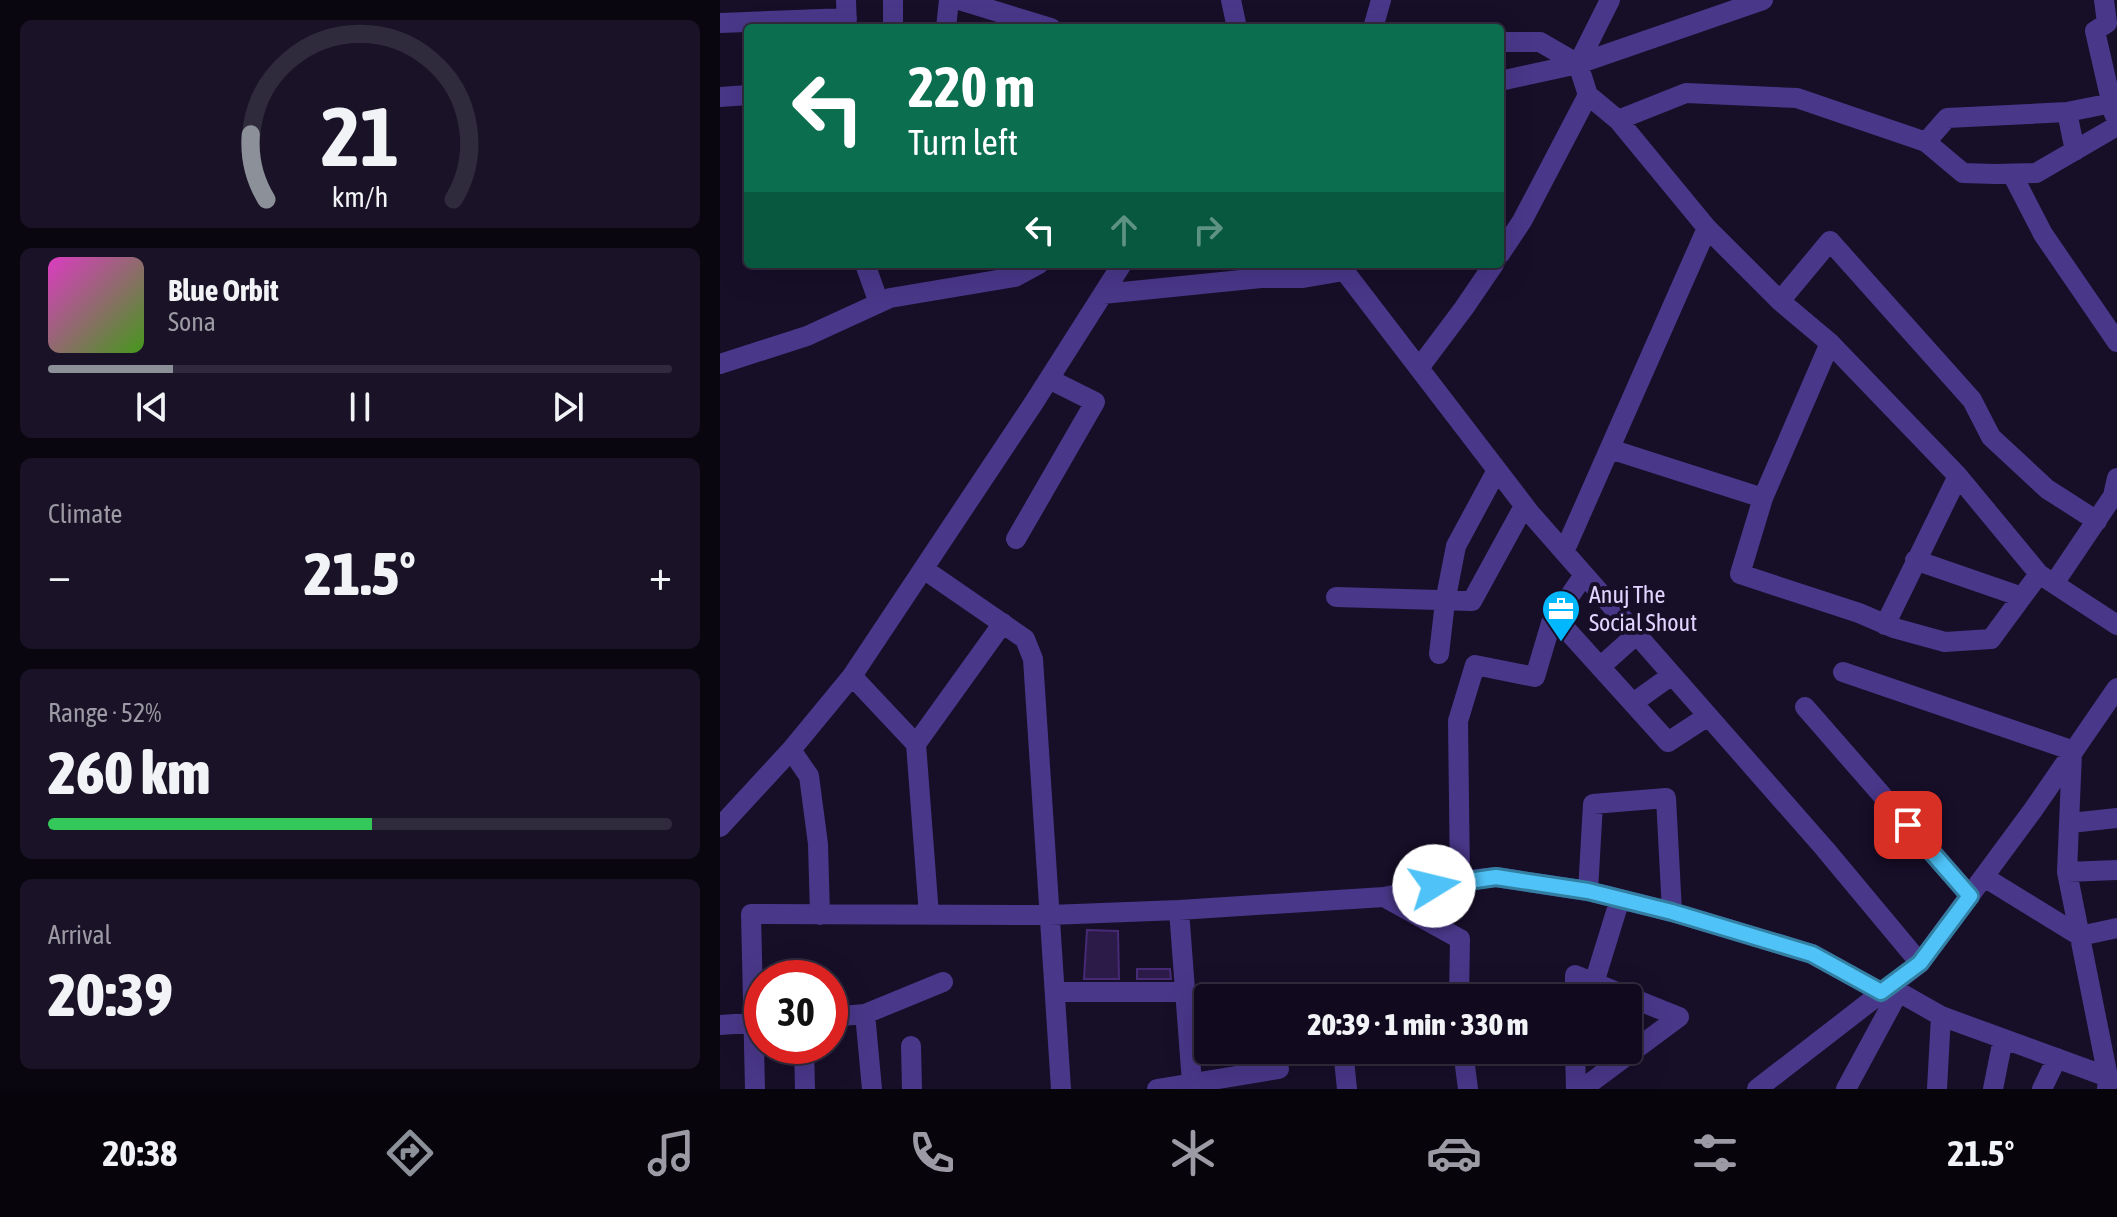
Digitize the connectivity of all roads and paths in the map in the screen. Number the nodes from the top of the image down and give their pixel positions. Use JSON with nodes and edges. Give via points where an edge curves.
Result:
{"nodes":[{"id":1,"x":893,"y":0,"type":"edge"},
{"id":2,"x":949,"y":0,"type":"edge"},
{"id":3,"x":959,"y":0,"type":"edge"},
{"id":4,"x":1231,"y":0,"type":"edge"},
{"id":5,"x":1381,"y":0,"type":"edge"},
{"id":6,"x":1610,"y":0,"type":"edge"},
{"id":7,"x":1763,"y":0,"type":"edge"},
{"id":8,"x":2104,"y":0,"type":"edge"},
{"id":9,"x":847,"y":15,"type":"edge"},
{"id":10,"x":721,"y":23,"type":"edge"},
{"id":11,"x":893,"y":24,"type":"edge"},
{"id":12,"x":946,"y":24,"type":"edge"},
{"id":13,"x":1038,"y":24,"type":"edge"},
{"id":14,"x":1236,"y":24,"type":"edge"},
{"id":15,"x":1374,"y":24,"type":"edge"},
{"id":16,"x":1504,"y":42,"type":"edge"},
{"id":17,"x":1578,"y":64,"type":"junction"},
{"id":18,"x":1504,"y":80,"type":"edge"},
{"id":19,"x":744,"y":95,"type":"edge"},
{"id":20,"x":1588,"y":95,"type":"junction"},
{"id":21,"x":720,"y":97,"type":"edge"},
{"id":22,"x":2112,"y":103,"type":"junction"},
{"id":23,"x":2067,"y":112,"type":"junction"},
{"id":24,"x":1618,"y":120,"type":"junction"},
{"id":25,"x":2117,"y":126,"type":"edge"},
{"id":26,"x":1926,"y":142,"type":"junction"},
{"id":27,"x":2075,"y":151,"type":"junction"},
{"id":28,"x":2012,"y":174,"type":"junction"},
{"id":29,"x":1707,"y":228,"type":"junction"},
{"id":30,"x":1504,"y":248,"type":"edge"},
{"id":31,"x":866,"y":268,"type":"edge"},
{"id":32,"x":1032,"y":268,"type":"edge"},
{"id":33,"x":1119,"y":268,"type":"edge"},
{"id":34,"x":1338,"y":268,"type":"edge"},
{"id":35,"x":1342,"y":268,"type":"edge"},
{"id":36,"x":1491,"y":268,"type":"edge"},
{"id":37,"x":1259,"y":271,"type":"edge"},
{"id":38,"x":1103,"y":294,"type":"junction"},
{"id":39,"x":1780,"y":301,"type":"junction"},
{"id":40,"x":879,"y":303,"type":"junction"},
{"id":41,"x":2117,"y":342,"type":"edge"},
{"id":42,"x":1830,"y":343,"type":"junction"},
{"id":43,"x":720,"y":364,"type":"edge"},
{"id":44,"x":1419,"y":368,"type":"junction"},
{"id":45,"x":1049,"y":379,"type":"junction"},
{"id":46,"x":1610,"y":449,"type":"junction"},
{"id":47,"x":1497,"y":470,"type":"junction"},
{"id":48,"x":1958,"y":476,"type":"junction"},
{"id":49,"x":2117,"y":478,"type":"edge"},
{"id":50,"x":1763,"y":498,"type":"junction"},
{"id":51,"x":1524,"y":506,"type":"junction"},
{"id":52,"x":2097,"y":521,"type":"junction"},
{"id":53,"x":1016,"y":539,"type":"dead end"},
{"id":54,"x":1564,"y":552,"type":"junction"},
{"id":55,"x":1915,"y":560,"type":"junction"},
{"id":56,"x":925,"y":570,"type":"junction"},
{"id":57,"x":1584,"y":575,"type":"junction"},
{"id":58,"x":2047,"y":578,"type":"junction"},
{"id":59,"x":1336,"y":597,"type":"dead end"},
{"id":60,"x":2022,"y":597,"type":"junction"},
{"id":61,"x":1445,"y":602,"type":"junction"},
{"id":62,"x":1555,"y":617,"type":"junction"},
{"id":63,"x":1003,"y":623,"type":"junction"},
{"id":64,"x":1885,"y":625,"type":"junction"},
{"id":65,"x":2117,"y":625,"type":"edge"},
{"id":66,"x":1637,"y":634,"type":"junction"},
{"id":67,"x":1439,"y":654,"type":"dead end"},
{"id":68,"x":1600,"y":667,"type":"junction"},
{"id":69,"x":1843,"y":672,"type":"dead end"},
{"id":70,"x":1672,"y":675,"type":"junction"},
{"id":71,"x":852,"y":676,"type":"junction"},
{"id":72,"x":2117,"y":688,"type":"edge"},
{"id":73,"x":1633,"y":703,"type":"junction"},
{"id":74,"x":1805,"y":707,"type":"dead end"},
{"id":75,"x":1708,"y":716,"type":"junction"},
{"id":76,"x":916,"y":744,"type":"junction"},
{"id":77,"x":791,"y":750,"type":"junction"},
{"id":78,"x":2073,"y":752,"type":"junction"},
{"id":79,"x":2117,"y":818,"type":"edge"},
{"id":80,"x":723,"y":820,"type":"edge"},
{"id":81,"x":2071,"y":823,"type":"junction"},
{"id":82,"x":2117,"y":870,"type":"edge"},
{"id":83,"x":2067,"y":872,"type":"junction"},
{"id":84,"x":1984,"y":877,"type":"junction"},
{"id":85,"x":1460,"y":881,"type":"junction"},
{"id":86,"x":1588,"y":891,"type":"junction"},
{"id":87,"x":1970,"y":896,"type":"junction"},
{"id":88,"x":1384,"y":897,"type":"junction"},
{"id":89,"x":1620,"y":899,"type":"junction"},
{"id":90,"x":1179,"y":910,"type":"junction"},
{"id":91,"x":1672,"y":912,"type":"junction"},
{"id":92,"x":820,"y":915,"type":"junction"},
{"id":93,"x":929,"y":915,"type":"junction"},
{"id":94,"x":1050,"y":915,"type":"junction"},
{"id":95,"x":2117,"y":928,"type":"edge"},
{"id":96,"x":2080,"y":936,"type":"junction"},
{"id":97,"x":754,"y":960,"type":"edge"},
{"id":98,"x":1920,"y":963,"type":"junction"},
{"id":99,"x":943,"y":982,"type":"dead end"},
{"id":100,"x":1594,"y":983,"type":"junction"},
{"id":101,"x":1459,"y":984,"type":"edge"},
{"id":102,"x":1575,"y":984,"type":"edge"},
{"id":103,"x":1890,"y":990,"type":"junction"},
{"id":104,"x":1055,"y":992,"type":"junction"},
{"id":105,"x":1186,"y":992,"type":"junction"},
{"id":106,"x":865,"y":1014,"type":"junction"},
{"id":107,"x":848,"y":1015,"type":"edge"},
{"id":108,"x":1941,"y":1016,"type":"junction"},
{"id":109,"x":1194,"y":1018,"type":"edge"},
{"id":110,"x":744,"y":1023,"type":"edge"},
{"id":111,"x":720,"y":1025,"type":"edge"},
{"id":112,"x":2003,"y":1039,"type":"junction"},
{"id":113,"x":911,"y":1046,"type":"dead end"},
{"id":114,"x":2057,"y":1058,"type":"junction"},
{"id":115,"x":756,"y":1064,"type":"edge"},
{"id":116,"x":804,"y":1064,"type":"edge"},
{"id":117,"x":1194,"y":1064,"type":"edge"},
{"id":118,"x":1344,"y":1064,"type":"edge"},
{"id":119,"x":1465,"y":1064,"type":"edge"},
{"id":120,"x":1575,"y":1064,"type":"edge"},
{"id":121,"x":1279,"y":1069,"type":"dead end"},
{"id":122,"x":1192,"y":1083,"type":"junction"},
{"id":123,"x":2111,"y":1084,"type":"edge"},
{"id":124,"x":755,"y":1089,"type":"edge"},
{"id":125,"x":805,"y":1089,"type":"edge"},
{"id":126,"x":872,"y":1089,"type":"edge"},
{"id":127,"x":912,"y":1089,"type":"edge"},
{"id":128,"x":1061,"y":1089,"type":"edge"},
{"id":129,"x":1157,"y":1089,"type":"edge"},
{"id":130,"x":1347,"y":1089,"type":"edge"},
{"id":131,"x":1468,"y":1089,"type":"edge"},
{"id":132,"x":1576,"y":1089,"type":"edge"},
{"id":133,"x":1582,"y":1089,"type":"edge"},
{"id":134,"x":1757,"y":1089,"type":"edge"},
{"id":135,"x":1846,"y":1089,"type":"edge"},
{"id":136,"x":1937,"y":1089,"type":"edge"},
{"id":137,"x":1993,"y":1089,"type":"edge"},
{"id":138,"x":2042,"y":1089,"type":"edge"}],
"edges":[{"from":1,"to":11,"type":"street"},
{"from":2,"to":12,"type":"street"},
{"from":3,"to":13,"type":"street"},
{"from":4,"to":14,"type":"street"},
{"from":5,"to":15,"type":"street"},
{"from":6,"to":17,"type":"street"},
{"from":7,"to":17,"type":"street"},
{"from":8,"to":22,"type":"street","via":[[2107,23],[2095,31]]},
{"from":9,"to":10,"type":"street"},
{"from":16,"to":17,"type":"street","via":[[1540,42]]},
{"from":17,"to":18,"type":"street"},
{"from":17,"to":20,"type":"street"},
{"from":19,"to":21,"type":"street"},
{"from":20,"to":24,"type":"street"},
{"from":20,"to":30,"type":"street"},
{"from":22,"to":23,"type":"street"},
{"from":22,"to":25,"type":"street"},
{"from":23,"to":26,"type":"street","via":[[1947,118]]},
{"from":23,"to":27,"type":"street"},
{"from":24,"to":26,"type":"street","via":[[1686,93],[1797,98]]},
{"from":24,"to":29,"type":"street"},
{"from":25,"to":27,"type":"street"},
{"from":26,"to":28,"type":"street","via":[[1963,173]]},
{"from":27,"to":28,"type":"street","via":[[2036,173]]},
{"from":28,"to":41,"type":"street","via":[[2043,234]]},
{"from":29,"to":39,"type":"street"},
{"from":29,"to":46,"type":"street"},
{"from":31,"to":40,"type":"street"},
{"from":32,"to":40,"type":"street","via":[[1015,277]]},
{"from":33,"to":38,"type":"street"},
{"from":34,"to":37,"type":"street","via":[[1303,278]]},
{"from":35,"to":44,"type":"street"},
{"from":36,"to":44,"type":"street"},
{"from":37,"to":38,"type":"street"},
{"from":38,"to":45,"type":"street"},
{"from":39,"to":42,"type":"street"},
{"from":39,"to":52,"type":"street","via":[[1830,241],[1972,400],[1991,437],[2047,489]]},
{"from":40,"to":43,"type":"street","via":[[807,336]]},
{"from":42,"to":48,"type":"street"},
{"from":42,"to":50,"type":"street"},
{"from":44,"to":47,"type":"street"},
{"from":45,"to":53,"type":"street","via":[[1095,402]]},
{"from":45,"to":56,"type":"street"},
{"from":46,"to":50,"type":"street"},
{"from":46,"to":54,"type":"street"},
{"from":47,"to":51,"type":"street"},
{"from":47,"to":61,"type":"street","via":[[1456,546]]},
{"from":48,"to":55,"type":"street"},
{"from":48,"to":58,"type":"street"},
{"from":49,"to":52,"type":"street"},
{"from":50,"to":64,"type":"street","via":[[1740,574]]},
{"from":51,"to":54,"type":"street"},
{"from":51,"to":61,"type":"street","via":[[1472,601]]},
{"from":52,"to":58,"type":"street"},
{"from":54,"to":57,"type":"street"},
{"from":55,"to":60,"type":"street"},
{"from":55,"to":64,"type":"street"},
{"from":56,"to":63,"type":"street"},
{"from":56,"to":71,"type":"street"},
{"from":57,"to":62,"type":"street"},
{"from":57,"to":66,"type":"street"},
{"from":58,"to":60,"type":"street"},
{"from":58,"to":65,"type":"street"},
{"from":59,"to":61,"type":"street"},
{"from":60,"to":64,"type":"street","via":[[1991,639],[1945,642]]},
{"from":61,"to":67,"type":"street"},
{"from":62,"to":68,"type":"street"},
{"from":62,"to":85,"type":"street","via":[[1535,677],[1475,665],[1458,721]]},
{"from":63,"to":76,"type":"street"},
{"from":63,"to":94,"type":"street","via":[[1025,639],[1033,659]]},
{"from":66,"to":68,"type":"street"},
{"from":66,"to":70,"type":"street"},
{"from":68,"to":73,"type":"street"},
{"from":69,"to":78,"type":"street"},
{"from":70,"to":73,"type":"street"},
{"from":70,"to":75,"type":"street"},
{"from":71,"to":76,"type":"street"},
{"from":71,"to":77,"type":"street"},
{"from":72,"to":78,"type":"street"},
{"from":73,"to":75,"type":"street","via":[[1668,742]]},
{"from":74,"to":87,"type":"street"},
{"from":75,"to":98,"type":"street"},
{"from":76,"to":93,"type":"street"},
{"from":77,"to":80,"type":"street"},
{"from":77,"to":92,"type":"street","via":[[809,776]]},
{"from":78,"to":81,"type":"street"},
{"from":78,"to":84,"type":"street"},
{"from":79,"to":81,"type":"street"},
{"from":81,"to":83,"type":"street"},
{"from":82,"to":83,"type":"street"},
{"from":83,"to":96,"type":"street"},
{"from":84,"to":87,"type":"street"},
{"from":84,"to":96,"type":"street"},
{"from":85,"to":86,"type":"street","via":[[1496,877]]},
{"from":85,"to":88,"type":"street"},
{"from":86,"to":89,"type":"street"},
{"from":86,"to":91,"type":"street","via":[[1593,804],[1666,798]]},
{"from":87,"to":98,"type":"street"},
{"from":88,"to":90,"type":"street"},
{"from":88,"to":101,"type":"street","via":[[1460,939]]},
{"from":89,"to":91,"type":"street"},
{"from":89,"to":100,"type":"street"},
{"from":90,"to":94,"type":"street"},
{"from":90,"to":105,"type":"street"},
{"from":91,"to":103,"type":"street","via":[[1812,954]]},
{"from":92,"to":93,"type":"street"},
{"from":92,"to":97,"type":"street","via":[[751,914]]},
{"from":93,"to":94,"type":"street"},
{"from":94,"to":104,"type":"street"},
{"from":95,"to":96,"type":"street"},
{"from":96,"to":123,"type":"street"},
{"from":98,"to":103,"type":"street"},
{"from":99,"to":106,"type":"street"},
{"from":100,"to":102,"type":"street","via":[[1575,975]]},
{"from":100,"to":133,"type":"street","via":[[1679,1017]]},
{"from":103,"to":108,"type":"street"},
{"from":103,"to":134,"type":"street"},
{"from":103,"to":135,"type":"street"},
{"from":104,"to":105,"type":"street"},
{"from":104,"to":128,"type":"street"},
{"from":105,"to":109,"type":"street"},
{"from":106,"to":107,"type":"street"},
{"from":106,"to":126,"type":"street"},
{"from":108,"to":112,"type":"street"},
{"from":108,"to":136,"type":"street"},
{"from":110,"to":111,"type":"street"},
{"from":112,"to":114,"type":"street"},
{"from":112,"to":137,"type":"street"},
{"from":113,"to":127,"type":"street"},
{"from":114,"to":123,"type":"street"},
{"from":114,"to":138,"type":"street"},
{"from":115,"to":124,"type":"street"},
{"from":116,"to":125,"type":"street"},
{"from":117,"to":122,"type":"street"},
{"from":118,"to":130,"type":"street"},
{"from":119,"to":131,"type":"street"},
{"from":120,"to":132,"type":"street"},
{"from":121,"to":122,"type":"street"},
{"from":122,"to":129,"type":"street"}]}
